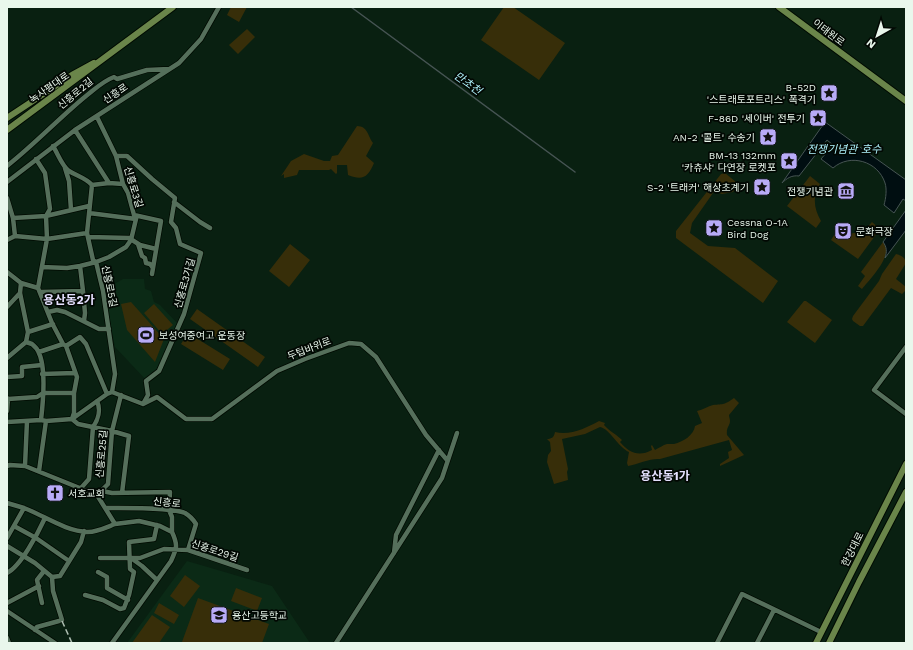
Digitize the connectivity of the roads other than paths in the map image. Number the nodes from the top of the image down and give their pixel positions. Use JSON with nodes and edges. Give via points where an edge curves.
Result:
{"nodes":[{"id":1,"x":172,"y":7,"type":"edge"},
{"id":2,"x":219,"y":7,"type":"edge"},
{"id":3,"x":778,"y":7,"type":"edge"},
{"id":4,"x":102,"y":59,"type":"junction"},
{"id":5,"x":170,"y":69,"type":"junction"},
{"id":6,"x":906,"y":101,"type":"edge"},
{"id":7,"x":97,"y":116,"type":"junction"},
{"id":8,"x":7,"y":118,"type":"edge"},
{"id":9,"x":7,"y":129,"type":"edge"},
{"id":10,"x":75,"y":130,"type":"junction"},
{"id":11,"x":53,"y":146,"type":"junction"},
{"id":12,"x":116,"y":156,"type":"junction"},
{"id":13,"x":36,"y":159,"type":"junction"},
{"id":14,"x":7,"y":166,"type":"edge"},
{"id":15,"x":65,"y":167,"type":"junction"},
{"id":16,"x":7,"y":182,"type":"edge"},
{"id":17,"x":108,"y":183,"type":"junction"},
{"id":18,"x":123,"y":184,"type":"junction"},
{"id":19,"x":92,"y":185,"type":"junction"},
{"id":20,"x":7,"y":198,"type":"edge"},
{"id":21,"x":174,"y":202,"type":"junction"},
{"id":22,"x":89,"y":206,"type":"junction"},
{"id":23,"x":71,"y":210,"type":"junction"},
{"id":24,"x":89,"y":214,"type":"junction"},
{"id":25,"x":46,"y":216,"type":"junction"},
{"id":26,"x":135,"y":217,"type":"junction"},
{"id":27,"x":13,"y":218,"type":"junction"},
{"id":28,"x":161,"y":221,"type":"junction"},
{"id":29,"x":170,"y":222,"type":"junction"},
{"id":30,"x":210,"y":228,"type":"dead end"},
{"id":31,"x":88,"y":235,"type":"junction"},
{"id":32,"x":15,"y":236,"type":"junction"},
{"id":33,"x":47,"y":239,"type":"junction"},
{"id":34,"x":7,"y":240,"type":"edge"},
{"id":35,"x":131,"y":240,"type":"junction"},
{"id":36,"x":138,"y":244,"type":"junction"},
{"id":37,"x":156,"y":249,"type":"junction"},
{"id":38,"x":96,"y":262,"type":"junction"},
{"id":39,"x":80,"y":266,"type":"junction"},
{"id":40,"x":42,"y":267,"type":"junction"},
{"id":41,"x":153,"y":268,"type":"junction"},
{"id":42,"x":7,"y":272,"type":"edge"},
{"id":43,"x":152,"y":274,"type":"dead end"},
{"id":44,"x":21,"y":283,"type":"junction"},
{"id":45,"x":39,"y":290,"type":"junction"},
{"id":46,"x":83,"y":291,"type":"junction"},
{"id":47,"x":20,"y":293,"type":"junction"},
{"id":48,"x":7,"y":307,"type":"edge"},
{"id":49,"x":48,"y":312,"type":"junction"},
{"id":50,"x":84,"y":321,"type":"junction"},
{"id":51,"x":53,"y":324,"type":"junction"},
{"id":52,"x":109,"y":330,"type":"junction"},
{"id":53,"x":28,"y":332,"type":"junction"},
{"id":54,"x":26,"y":342,"type":"junction"},
{"id":55,"x":64,"y":345,"type":"junction"},
{"id":56,"x":906,"y":347,"type":"edge"},
{"id":57,"x":39,"y":352,"type":"junction"},
{"id":58,"x":7,"y":358,"type":"edge"},
{"id":59,"x":42,"y":365,"type":"junction"},
{"id":60,"x":75,"y":373,"type":"junction"},
{"id":61,"x":42,"y":374,"type":"junction"},
{"id":62,"x":7,"y":377,"type":"edge"},
{"id":63,"x":43,"y":393,"type":"junction"},
{"id":64,"x":74,"y":393,"type":"junction"},
{"id":65,"x":109,"y":393,"type":"junction"},
{"id":66,"x":121,"y":395,"type":"junction"},
{"id":67,"x":8,"y":398,"type":"edge"},
{"id":68,"x":96,"y":401,"type":"junction"},
{"id":69,"x":143,"y":404,"type":"junction"},
{"id":70,"x":7,"y":411,"type":"edge"},
{"id":71,"x":906,"y":414,"type":"edge"},
{"id":72,"x":72,"y":419,"type":"junction"},
{"id":73,"x":27,"y":421,"type":"junction"},
{"id":74,"x":44,"y":421,"type":"junction"},
{"id":75,"x":7,"y":422,"type":"edge"},
{"id":76,"x":93,"y":427,"type":"junction"},
{"id":77,"x":112,"y":431,"type":"junction"},
{"id":78,"x":457,"y":433,"type":"dead end"},
{"id":79,"x":438,"y":450,"type":"junction"},
{"id":80,"x":447,"y":460,"type":"junction"},
{"id":81,"x":906,"y":464,"type":"edge"},
{"id":82,"x":7,"y":466,"type":"edge"},
{"id":83,"x":25,"y":466,"type":"junction"},
{"id":84,"x":39,"y":471,"type":"junction"},
{"id":85,"x":81,"y":488,"type":"junction"},
{"id":86,"x":102,"y":491,"type":"junction"},
{"id":87,"x":122,"y":492,"type":"junction"},
{"id":88,"x":906,"y":492,"type":"edge"},
{"id":89,"x":97,"y":495,"type":"junction"},
{"id":90,"x":7,"y":503,"type":"edge"},
{"id":91,"x":24,"y":508,"type":"junction"},
{"id":92,"x":105,"y":508,"type":"junction"},
{"id":93,"x":169,"y":510,"type":"junction"},
{"id":94,"x":45,"y":518,"type":"junction"},
{"id":95,"x":115,"y":524,"type":"junction"},
{"id":96,"x":157,"y":525,"type":"junction"},
{"id":97,"x":14,"y":526,"type":"junction"},
{"id":98,"x":84,"y":531,"type":"junction"},
{"id":99,"x":172,"y":532,"type":"junction"},
{"id":100,"x":7,"y":538,"type":"edge"},
{"id":101,"x":36,"y":538,"type":"junction"},
{"id":102,"x":7,"y":546,"type":"edge"},
{"id":103,"x":176,"y":549,"type":"junction"},
{"id":104,"x":188,"y":550,"type":"junction"},
{"id":105,"x":394,"y":554,"type":"junction"},
{"id":106,"x":23,"y":556,"type":"junction"},
{"id":107,"x":130,"y":557,"type":"junction"},
{"id":108,"x":100,"y":558,"type":"dead end"},
{"id":109,"x":69,"y":561,"type":"junction"},
{"id":110,"x":247,"y":570,"type":"dead end"},
{"id":111,"x":44,"y":571,"type":"junction"},
{"id":112,"x":98,"y":572,"type":"dead end"},
{"id":113,"x":7,"y":573,"type":"edge"},
{"id":114,"x":52,"y":577,"type":"junction"},
{"id":115,"x":157,"y":580,"type":"junction"},
{"id":116,"x":39,"y":586,"type":"junction"},
{"id":117,"x":86,"y":595,"type":"dead end"},
{"id":118,"x":7,"y":603,"type":"edge"},
{"id":119,"x":42,"y":603,"type":"dead end"},
{"id":120,"x":127,"y":603,"type":"junction"},
{"id":121,"x":774,"y":610,"type":"junction"},
{"id":122,"x":7,"y":611,"type":"edge"},
{"id":123,"x":134,"y":612,"type":"junction"},
{"id":124,"x":35,"y":630,"type":"junction"},
{"id":125,"x":821,"y":632,"type":"junction"},
{"id":126,"x":7,"y":638,"type":"edge"},
{"id":127,"x":10,"y":643,"type":"edge"},
{"id":128,"x":55,"y":643,"type":"edge"},
{"id":129,"x":112,"y":643,"type":"edge"},
{"id":130,"x":336,"y":643,"type":"edge"},
{"id":131,"x":717,"y":643,"type":"edge"},
{"id":132,"x":757,"y":643,"type":"edge"},
{"id":133,"x":816,"y":643,"type":"edge"},
{"id":134,"x":829,"y":643,"type":"edge"}],
"edges":[{"from":1,"to":4,"type":"main road","name":"녹사평대로"},
{"from":2,"to":5,"type":"street","name":"신흥로","via":[[201,39]]},
{"from":3,"to":6,"type":"main road","name":"이태원로"},
{"from":4,"to":8,"type":"main road","name":"녹사평대로","via":[[72,75]]},
{"from":4,"to":9,"type":"main road","name":"녹사평대로"},
{"from":5,"to":7,"type":"street","name":"신흥로"},
{"from":5,"to":14,"type":"street","name":"신흥로2길","via":[[147,70],[105,80]]},
{"from":7,"to":10,"type":"street","name":"신흥로"},
{"from":7,"to":12,"type":"street","name":"신흥로3길"},
{"from":10,"to":11,"type":"street","name":"신흥로"},
{"from":10,"to":17,"type":"street"},
{"from":11,"to":13,"type":"street","name":"신흥로"},
{"from":11,"to":15,"type":"street"},
{"from":12,"to":18,"type":"street","name":"신흥로3길"},
{"from":12,"to":21,"type":"street","via":[[127,156],[175,198]]},
{"from":13,"to":16,"type":"street","name":"신흥로"},
{"from":13,"to":25,"type":"street","via":[[45,173],[50,209]]},
{"from":15,"to":19,"type":"street"},
{"from":15,"to":23,"type":"street","via":[[69,180]]},
{"from":17,"to":18,"type":"street"},
{"from":17,"to":19,"type":"street"},
{"from":18,"to":26,"type":"street","name":"신흥로3길"},
{"from":19,"to":22,"type":"street","name":"신흥로5길"},
{"from":20,"to":27,"type":"street"},
{"from":21,"to":29,"type":"street"},
{"from":21,"to":30,"type":"street"},
{"from":22,"to":23,"type":"street"},
{"from":22,"to":24,"type":"street","name":"신흥로5길"},
{"from":23,"to":25,"type":"street"},
{"from":24,"to":26,"type":"street"},
{"from":24,"to":31,"type":"street","name":"신흥로5길"},
{"from":25,"to":27,"type":"street"},
{"from":25,"to":33,"type":"street"},
{"from":26,"to":28,"type":"street"},
{"from":26,"to":35,"type":"street","name":"신흥로3길"},
{"from":27,"to":32,"type":"street"},
{"from":28,"to":29,"type":"street"},
{"from":28,"to":37,"type":"street"},
{"from":29,"to":69,"type":"street","name":"신흥로3가길","via":[[176,228],[180,244],[201,253],[184,314],[159,371],[146,381],[148,395]]},
{"from":31,"to":33,"type":"street"},
{"from":31,"to":35,"type":"street"},
{"from":31,"to":38,"type":"street","name":"신흥로5길","via":[[93,260]]},
{"from":32,"to":33,"type":"street"},
{"from":32,"to":34,"type":"street"},
{"from":33,"to":40,"type":"street"},
{"from":35,"to":36,"type":"street"},
{"from":35,"to":38,"type":"street","via":[[126,247]]},
{"from":36,"to":37,"type":"street"},
{"from":36,"to":41,"type":"street","via":[[146,263]]},
{"from":37,"to":41,"type":"street"},
{"from":38,"to":39,"type":"street"},
{"from":38,"to":52,"type":"street","name":"신흥로5길"},
{"from":39,"to":40,"type":"street"},
{"from":39,"to":46,"type":"street"},
{"from":40,"to":45,"type":"street"},
{"from":41,"to":43,"type":"street"},
{"from":42,"to":44,"type":"street"},
{"from":44,"to":45,"type":"street"},
{"from":44,"to":47,"type":"street"},
{"from":45,"to":46,"type":"street"},
{"from":45,"to":49,"type":"street"},
{"from":46,"to":50,"type":"street"},
{"from":47,"to":48,"type":"street"},
{"from":47,"to":53,"type":"street"},
{"from":49,"to":50,"type":"street","via":[[65,312]]},
{"from":49,"to":51,"type":"street"},
{"from":50,"to":52,"type":"street","via":[[99,329]]},
{"from":51,"to":53,"type":"street"},
{"from":51,"to":55,"type":"street"},
{"from":52,"to":65,"type":"street","name":"신흥로5길","via":[[115,374]]},
{"from":53,"to":54,"type":"street"},
{"from":54,"to":57,"type":"street","via":[[32,344]]},
{"from":54,"to":58,"type":"street"},
{"from":55,"to":57,"type":"street"},
{"from":55,"to":60,"type":"street"},
{"from":55,"to":65,"type":"street","via":[[80,337],[86,344]]},
{"from":56,"to":71,"type":"street","via":[[874,390]]},
{"from":57,"to":59,"type":"street"},
{"from":59,"to":61,"type":"street"},
{"from":59,"to":62,"type":"street","via":[[22,367],[22,376]]},
{"from":60,"to":61,"type":"street"},
{"from":60,"to":64,"type":"street","via":[[77,377]]},
{"from":61,"to":63,"type":"street"},
{"from":63,"to":64,"type":"street"},
{"from":63,"to":67,"type":"street","via":[[37,397]]},
{"from":63,"to":74,"type":"street"},
{"from":64,"to":72,"type":"street"},
{"from":65,"to":66,"type":"street"},
{"from":65,"to":68,"type":"street"},
{"from":66,"to":69,"type":"street"},
{"from":66,"to":77,"type":"street","name":"신흥로25길"},
{"from":67,"to":70,"type":"street"},
{"from":68,"to":72,"type":"street"},
{"from":68,"to":76,"type":"street","via":[[99,412]]},
{"from":69,"to":79,"type":"street","name":"두텁바위로","via":[[157,398],[186,419],[212,419],[277,371],[349,343],[361,344],[376,357]]},
{"from":72,"to":74,"type":"street"},
{"from":72,"to":76,"type":"street","via":[[78,424]]},
{"from":73,"to":74,"type":"street"},
{"from":73,"to":75,"type":"street"},
{"from":73,"to":83,"type":"street"},
{"from":74,"to":84,"type":"street"},
{"from":76,"to":77,"type":"street"},
{"from":76,"to":85,"type":"street","via":[[89,479]]},
{"from":77,"to":86,"type":"street","name":"신흥로25길","via":[[108,484]]},
{"from":77,"to":87,"type":"street","via":[[129,436]]},
{"from":78,"to":80,"type":"street"},
{"from":79,"to":80,"type":"street","name":"두텁바위로"},
{"from":79,"to":105,"type":"street","via":[[396,535]]},
{"from":80,"to":105,"type":"street","via":[[442,478]]},
{"from":81,"to":125,"type":"main road","name":"한강대로"},
{"from":82,"to":83,"type":"street"},
{"from":83,"to":84,"type":"street"},
{"from":84,"to":85,"type":"street"},
{"from":85,"to":89,"type":"street"},
{"from":86,"to":87,"type":"street","name":"신흥로25길"},
{"from":86,"to":89,"type":"street","name":"신흥로25길"},
{"from":87,"to":93,"type":"street","name":"신흥로25길","via":[[170,492]]},
{"from":88,"to":134,"type":"main road"},
{"from":89,"to":92,"type":"street"},
{"from":90,"to":91,"type":"street"},
{"from":91,"to":94,"type":"street"},
{"from":91,"to":97,"type":"street"},
{"from":92,"to":93,"type":"street","name":"신흥로"},
{"from":92,"to":95,"type":"street"},
{"from":93,"to":99,"type":"street","via":[[172,517]]},
{"from":93,"to":104,"type":"street","name":"신흥로","via":[[184,513],[193,518],[196,524]]},
{"from":94,"to":98,"type":"street","via":[[73,530]]},
{"from":94,"to":101,"type":"street"},
{"from":95,"to":96,"type":"street","via":[[139,521]]},
{"from":95,"to":98,"type":"street","via":[[104,529]]},
{"from":96,"to":99,"type":"street"},
{"from":96,"to":107,"type":"street","via":[[154,539],[129,542]]},
{"from":97,"to":100,"type":"street"},
{"from":97,"to":101,"type":"street"},
{"from":98,"to":109,"type":"street","via":[[81,542]]},
{"from":99,"to":103,"type":"street"},
{"from":101,"to":106,"type":"street"},
{"from":101,"to":109,"type":"street"},
{"from":102,"to":106,"type":"street"},
{"from":103,"to":104,"type":"street","name":"신흥로29길"},
{"from":103,"to":107,"type":"street","name":"신흥로29길","via":[[164,549],[140,558]]},
{"from":103,"to":115,"type":"street","via":[[171,561]]},
{"from":104,"to":110,"type":"street","name":"신흥로29길"},
{"from":105,"to":130,"type":"street"},
{"from":106,"to":111,"type":"street"},
{"from":106,"to":113,"type":"street","via":[[15,569]]},
{"from":107,"to":108,"type":"street","name":"신흥로29길"},
{"from":107,"to":115,"type":"street"},
{"from":107,"to":120,"type":"street","via":[[130,569],[134,572]]},
{"from":109,"to":114,"type":"street","via":[[60,576]]},
{"from":111,"to":114,"type":"street"},
{"from":111,"to":116,"type":"street","via":[[38,580]]},
{"from":112,"to":120,"type":"street","via":[[107,577],[107,588]]},
{"from":114,"to":124,"type":"street","via":[[60,620],[37,627]]},
{"from":115,"to":123,"type":"street"},
{"from":116,"to":118,"type":"street"},
{"from":116,"to":119,"type":"street"},
{"from":117,"to":120,"type":"street","via":[[120,609]]},
{"from":120,"to":123,"type":"street"},
{"from":121,"to":125,"type":"street"},
{"from":121,"to":131,"type":"street","via":[[742,594]]},
{"from":121,"to":132,"type":"street"},
{"from":122,"to":124,"type":"street"},
{"from":123,"to":129,"type":"street"},
{"from":124,"to":128,"type":"street"},
{"from":125,"to":133,"type":"main road","name":"한강대로"},
{"from":126,"to":127,"type":"street"}]}
